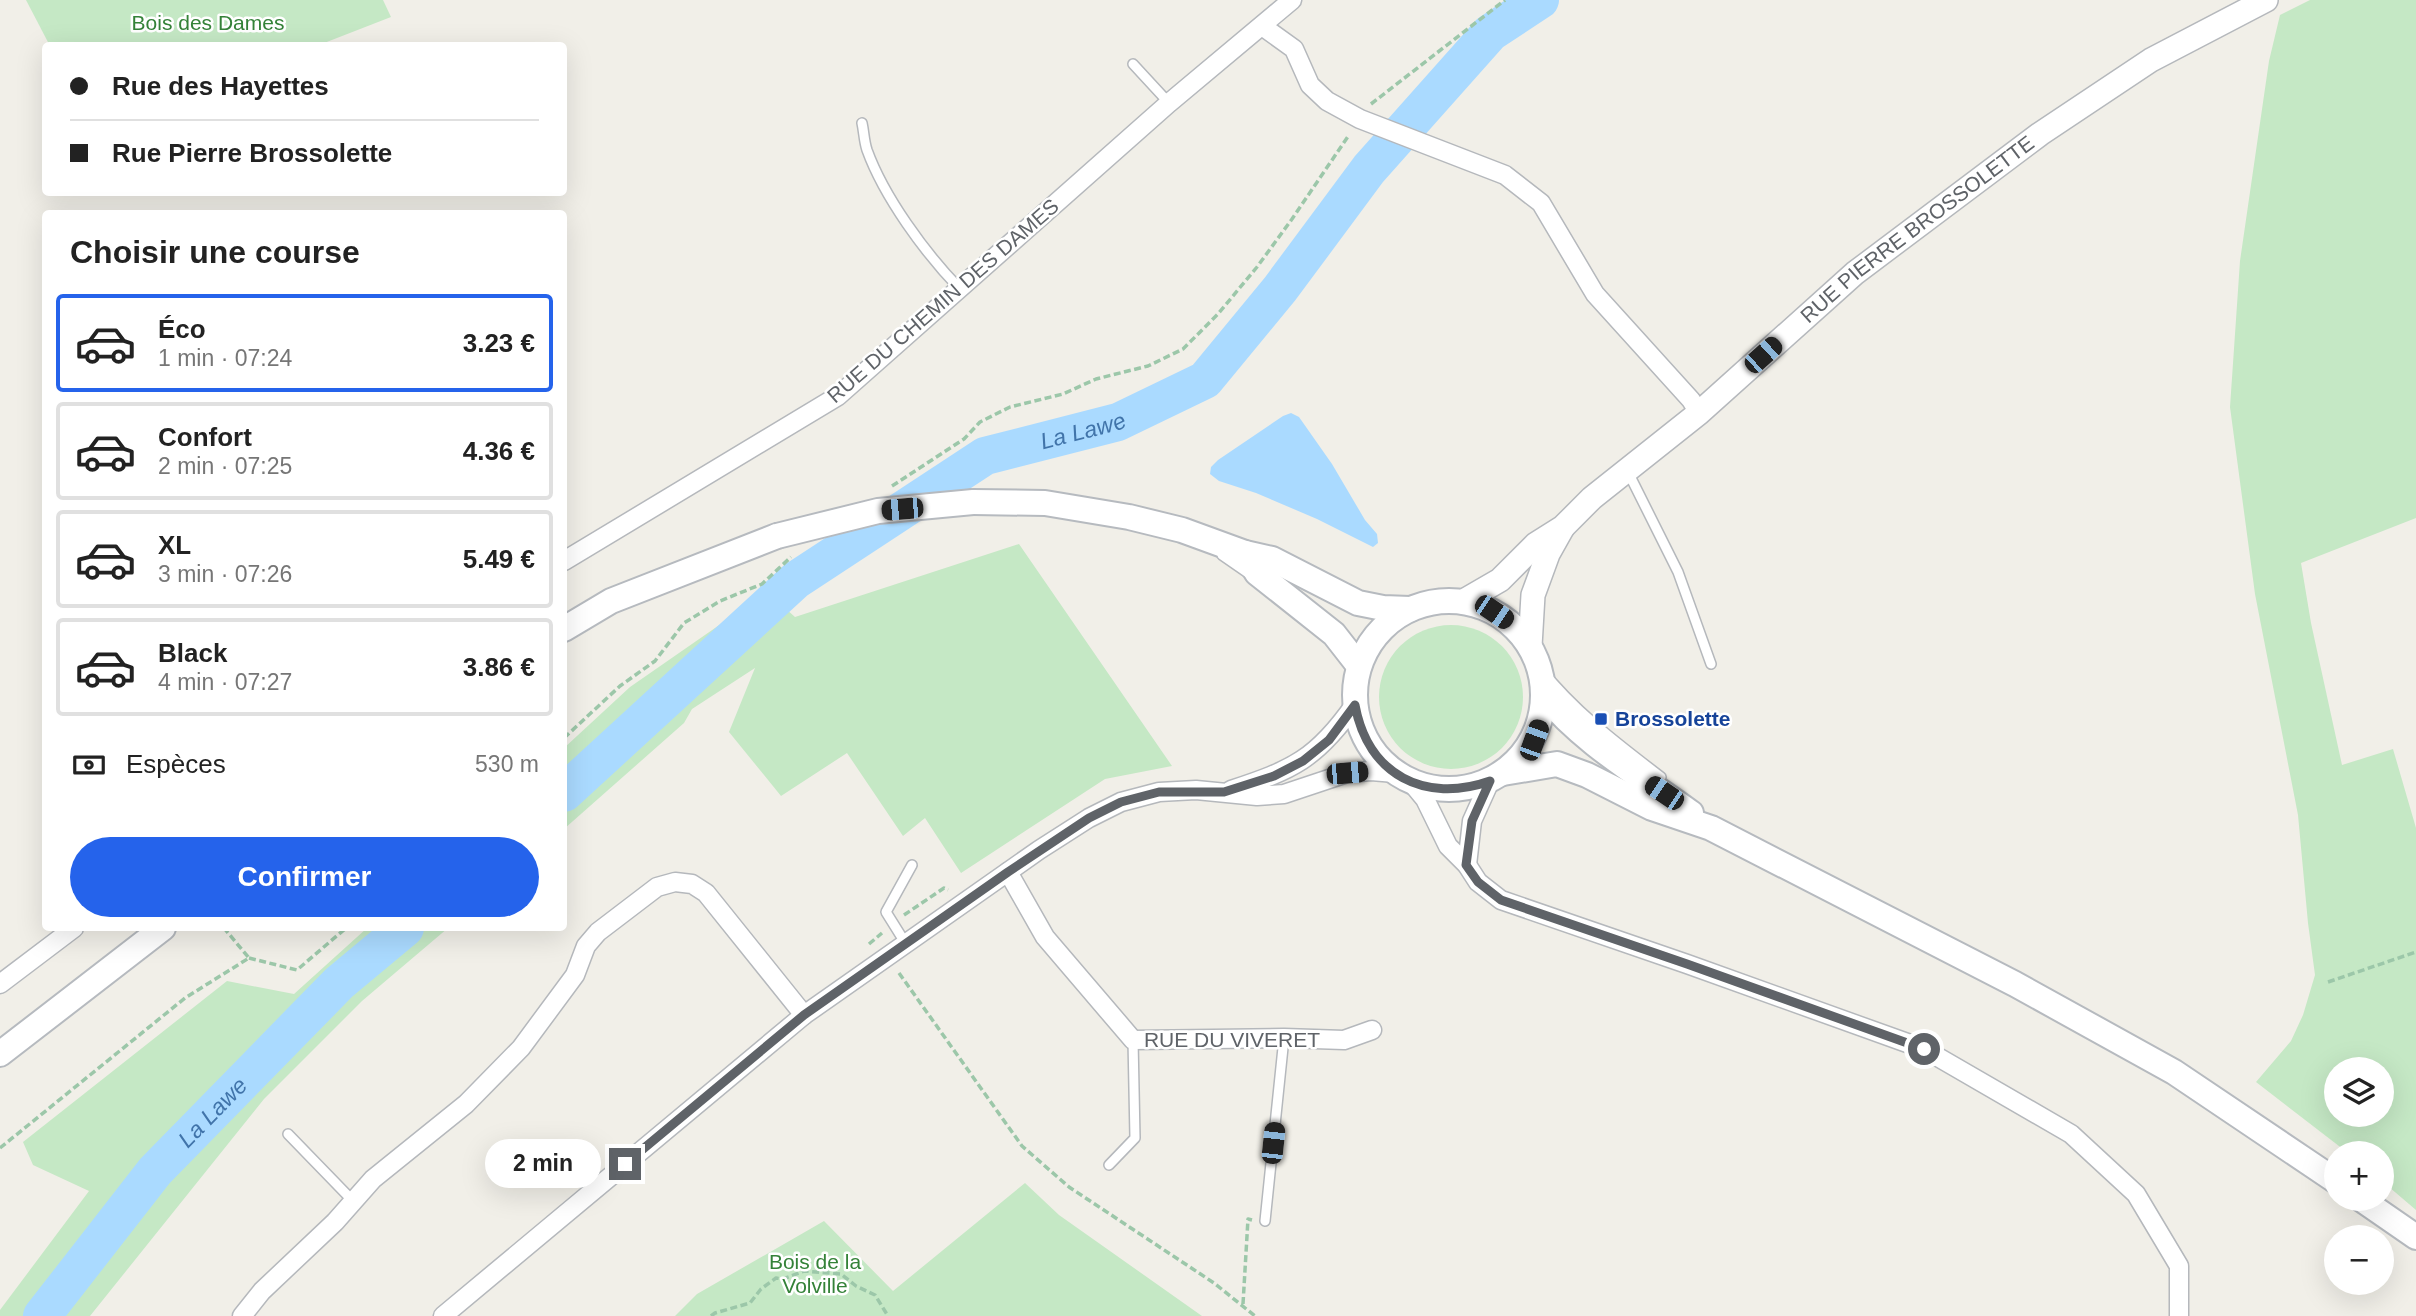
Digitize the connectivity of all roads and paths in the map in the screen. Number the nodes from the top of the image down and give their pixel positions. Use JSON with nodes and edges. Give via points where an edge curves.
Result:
{"nodes":[{"id":1,"x":1292,"y":0,"type":"edge"},
{"id":2,"x":1505,"y":0,"type":"edge"},
{"id":3,"x":2266,"y":0,"type":"edge"},
{"id":4,"x":1262,"y":26,"type":"junction"},
{"id":5,"x":1133,"y":64,"type":"dead end"},
{"id":6,"x":1169,"y":103,"type":"junction"},
{"id":7,"x":1360,"y":119,"type":"junction"},
{"id":8,"x":862,"y":123,"type":"dead end"},
{"id":9,"x":960,"y":289,"type":"junction"},
{"id":10,"x":1699,"y":413,"type":"junction"},
{"id":11,"x":1627,"y":471,"type":"junction"},
{"id":12,"x":890,"y":487,"type":"dead end"},
{"id":13,"x":1563,"y":527,"type":"junction"},
{"id":14,"x":1200,"y":535,"type":"junction"},
{"id":15,"x":801,"y":550,"type":"dead end"},
{"id":16,"x":1245,"y":554,"type":"junction"},
{"id":17,"x":567,"y":559,"type":"edge"},
{"id":18,"x":1462,"y":602,"type":"junction"},
{"id":19,"x":1410,"y":609,"type":"junction"},
{"id":20,"x":567,"y":627,"type":"edge"},
{"id":21,"x":1530,"y":646,"type":"junction"},
{"id":22,"x":1711,"y":664,"type":"dead end"},
{"id":23,"x":1541,"y":670,"type":"junction"},
{"id":24,"x":1357,"y":672,"type":"junction"},
{"id":25,"x":1544,"y":695,"type":"junction"},
{"id":26,"x":1355,"y":705,"type":"junction"},
{"id":27,"x":567,"y":735,"type":"edge"},
{"id":28,"x":1497,"y":777,"type":"junction"},
{"id":29,"x":1403,"y":778,"type":"junction"},
{"id":30,"x":1665,"y":781,"type":"dead end"},
{"id":31,"x":1676,"y":789,"type":"dead end"},
{"id":32,"x":1224,"y":792,"type":"junction"},
{"id":33,"x":1712,"y":828,"type":"junction"},
{"id":34,"x":912,"y":865,"type":"dead end"},
{"id":35,"x":1466,"y":865,"type":"junction"},
{"id":36,"x":1008,"y":872,"type":"junction"},
{"id":37,"x":70,"y":931,"type":"edge"},
{"id":38,"x":159,"y":931,"type":"edge"},
{"id":39,"x":226,"y":931,"type":"edge"},
{"id":40,"x":342,"y":931,"type":"edge"},
{"id":41,"x":906,"y":944,"type":"junction"},
{"id":42,"x":2415,"y":952,"type":"edge"},
{"id":43,"x":887,"y":957,"type":"junction"},
{"id":44,"x":249,"y":958,"type":"junction"},
{"id":45,"x":2328,"y":982,"type":"dead end"},
{"id":46,"x":0,"y":984,"type":"edge"},
{"id":47,"x":804,"y":1015,"type":"junction"},
{"id":48,"x":1372,"y":1031,"type":"dead end"},
{"id":49,"x":1284,"y":1038,"type":"junction"},
{"id":50,"x":1133,"y":1040,"type":"junction"},
{"id":51,"x":0,"y":1054,"type":"edge"},
{"id":52,"x":288,"y":1134,"type":"dead end"},
{"id":53,"x":0,"y":1148,"type":"edge"},
{"id":54,"x":1109,"y":1165,"type":"dead end"},
{"id":55,"x":2324,"y":1173,"type":"edge"},
{"id":56,"x":353,"y":1200,"type":"junction"},
{"id":57,"x":2378,"y":1211,"type":"edge"},
{"id":58,"x":1265,"y":1221,"type":"joint"},
{"id":59,"x":2416,"y":1237,"type":"edge"},
{"id":60,"x":1243,"y":1304,"type":"junction"},
{"id":61,"x":242,"y":1316,"type":"edge"},
{"id":62,"x":443,"y":1316,"type":"edge"},
{"id":63,"x":711,"y":1316,"type":"edge"},
{"id":64,"x":888,"y":1316,"type":"edge"},
{"id":65,"x":1255,"y":1316,"type":"edge"},
{"id":66,"x":2179,"y":1316,"type":"edge"}],
"edges":[{"from":1,"to":4,"type":"street","name":"RUE DU CHEMIN DES DAMES"},
{"from":2,"to":7,"type":"path","via":[[1363,110]]},
{"from":3,"to":10,"type":"street","name":"RUE PIERRE BROSSOLETTE","via":[[2151,60],[2040,134],[1855,274]]},
{"from":4,"to":6,"type":"street","name":"RUE DU CHEMIN DES DAMES"},
{"from":4,"to":7,"type":"street","via":[[1294,49],[1310,85],[1327,101]]},
{"from":5,"to":6,"type":"lane"},
{"from":6,"to":9,"type":"street","name":"RUE DU CHEMIN DES DAMES"},
{"from":7,"to":10,"type":"street","via":[[1505,175],[1541,203],[1595,294]]},
{"from":7,"to":12,"type":"path","via":[[1257,267],[1183,349],[1148,366],[1010,407],[981,422],[964,439]]},
{"from":8,"to":9,"type":"lane","via":[[867,148],[885,189],[931,258]]},
{"from":9,"to":17,"type":"street","name":"RUE DU CHEMIN DES DAMES","via":[[838,396]]},
{"from":10,"to":11,"type":"street","name":"RUE PIERRE BROSSOLETTE"},
{"from":11,"to":13,"type":"street","name":"RUE PIERRE BROSSOLETTE"},
{"from":11,"to":22,"type":"lane","via":[[1678,572]]},
{"from":13,"to":18,"type":"street","name":"RUE PIERRE BROSSOLETTE","via":[[1536,544],[1490,588]]},
{"from":13,"to":21,"type":"street","name":"RUE PIERRE BROSSOLETTE","via":[[1533,594]]},
{"from":14,"to":16,"type":"main road"},
{"from":14,"to":20,"type":"main road","bridge":true,"via":[[1045,503],[973,502],[878,511],[777,536],[611,601]]},
{"from":14,"to":24,"type":"lane","via":[[1328,640]]},
{"from":15,"to":27,"type":"path","via":[[762,584],[720,601],[684,623],[655,661]]},
{"from":16,"to":19,"type":"main road","via":[[1272,559],[1358,603]]},
{"from":16,"to":24,"type":"main road","via":[[1257,573],[1334,634]]},
{"from":18,"to":19,"type":"main road","via":[[1435,602]]},
{"from":18,"to":21,"type":"main road","via":[[1494,612]]},
{"from":19,"to":24,"type":"main road","via":[[1378,633]]},
{"from":21,"to":23,"type":"main road"},
{"from":23,"to":25,"type":"main road"},
{"from":23,"to":30,"type":"lane","via":[[1583,715]]},
{"from":24,"to":26,"type":"main road"},
{"from":25,"to":28,"type":"main road","via":[[1534,740]]},
{"from":25,"to":33,"type":"main road","via":[[1614,759]]},
{"from":26,"to":29,"type":"main road","via":[[1372,750]]},
{"from":26,"to":32,"type":"street","via":[[1329,740],[1303,761]]},
{"from":28,"to":29,"type":"main road","via":[[1471,788],[1451,790]]},
{"from":28,"to":33,"type":"main road","via":[[1557,764],[1652,808]]},
{"from":28,"to":35,"type":"street","via":[[1472,821]]},
{"from":29,"to":32,"type":"street","via":[[1371,771],[1347,773],[1284,794]]},
{"from":29,"to":35,"type":"street","via":[[1425,799],[1448,846]]},
{"from":31,"to":33,"type":"lane"},
{"from":32,"to":36,"type":"street","via":[[1159,792],[1121,802]]},
{"from":33,"to":55,"type":"main road","via":[[2174,1072]]},
{"from":34,"to":41,"type":"lane","via":[[886,912]]},
{"from":35,"to":66,"type":"street","via":[[1478,882],[1501,900],[1924,1049],[2071,1134],[2136,1194],[2179,1266]]},
{"from":36,"to":41,"type":"street"},
{"from":36,"to":50,"type":"street","name":"RUE DU VIVERET","via":[[1045,937]]},
{"from":37,"to":46,"type":"street"},
{"from":38,"to":51,"type":"main road"},
{"from":39,"to":44,"type":"path"},
{"from":40,"to":44,"type":"path","via":[[297,970]]},
{"from":41,"to":43,"type":"street"},
{"from":42,"to":45,"type":"path"},
{"from":43,"to":47,"type":"street"},
{"from":43,"to":60,"type":"path","via":[[1022,1146],[1069,1187]]},
{"from":44,"to":53,"type":"path","via":[[185,998]]},
{"from":47,"to":56,"type":"street","via":[[706,893],[692,884],[657,887],[586,946],[575,975],[521,1048],[466,1104]]},
{"from":47,"to":62,"type":"street"},
{"from":48,"to":49,"type":"street","name":"RUE DU VIVERET","via":[[1344,1040]]},
{"from":49,"to":50,"type":"street","name":"RUE DU VIVERET"},
{"from":49,"to":58,"type":"lane"},
{"from":50,"to":54,"type":"lane","via":[[1135,1138]]},
{"from":52,"to":56,"type":"lane"},
{"from":56,"to":61,"type":"street"},
{"from":57,"to":59,"type":"main road"},
{"from":58,"to":60,"type":"path","via":[[1248,1219]]},
{"from":60,"to":65,"type":"path"},
{"from":63,"to":64,"type":"path","via":[[750,1303],[776,1278],[804,1270],[841,1274],[875,1295]]}]}
